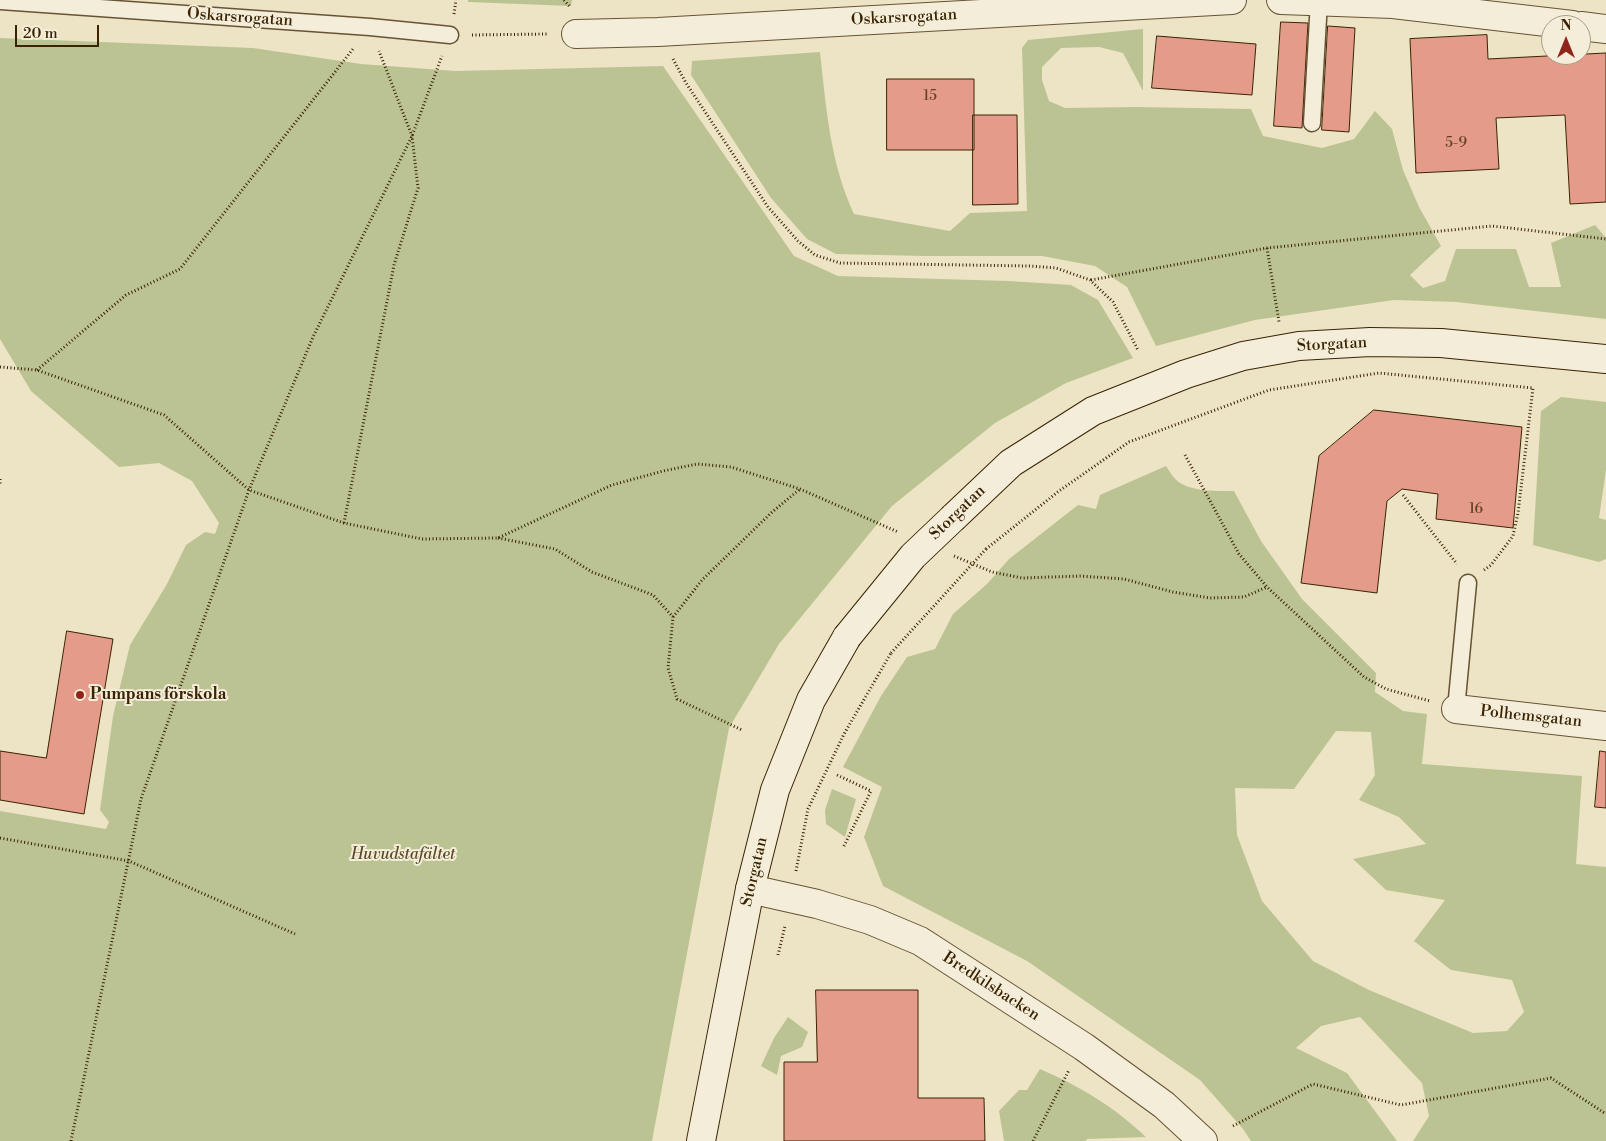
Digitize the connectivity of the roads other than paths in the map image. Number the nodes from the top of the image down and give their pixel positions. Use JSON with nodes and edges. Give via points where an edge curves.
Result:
{"nodes":[{"id":1,"x":1232,"y":0,"type":"edge"},
{"id":2,"x":1280,"y":0,"type":"edge"},
{"id":3,"x":0,"y":1,"type":"edge"},
{"id":4,"x":1319,"y":1,"type":"junction"},
{"id":5,"x":1541,"y":21,"type":"edge"},
{"id":6,"x":1591,"y":27,"type":"edge"},
{"id":7,"x":1606,"y":29,"type":"edge"},
{"id":8,"x":576,"y":34,"type":"road end"},
{"id":9,"x":450,"y":35,"type":"road end"},
{"id":10,"x":1312,"y":123,"type":"dead end"},
{"id":11,"x":1606,"y":359,"type":"edge"},
{"id":12,"x":1472,"y":580,"type":"road end"},
{"id":13,"x":1456,"y":709,"type":"joint"},
{"id":14,"x":1606,"y":726,"type":"edge"},
{"id":15,"x":750,"y":889,"type":"junction"},
{"id":16,"x":701,"y":1141,"type":"edge"},
{"id":17,"x":1203,"y":1141,"type":"edge"}],
"edges":[{"from":1,"to":8,"type":"street","name":"Oskarsrogatan"},
{"from":2,"to":4,"type":"street"},
{"from":3,"to":9,"type":"lane","name":"Oskarsrogatan"},
{"from":4,"to":5,"type":"street","via":[[1393,4]]},
{"from":4,"to":10,"type":"lane"},
{"from":6,"to":7,"type":"street"},
{"from":11,"to":15,"type":"street","name":"Storgatan","bridge":true,"via":[[1441,343],[1299,346],[1244,356],[1186,374],[1092,411],[1011,463],[913,556],[847,637],[811,700],[775,790]]},
{"from":12,"to":13,"type":"lane"},
{"from":13,"to":14,"type":"street","name":"Polhemsgatan"},
{"from":15,"to":16,"type":"street","name":"Storgatan"},
{"from":15,"to":17,"type":"street","name":"Bredkilsbacken","via":[[870,920],[920,941],[1092,1052],[1164,1104]]}]}
